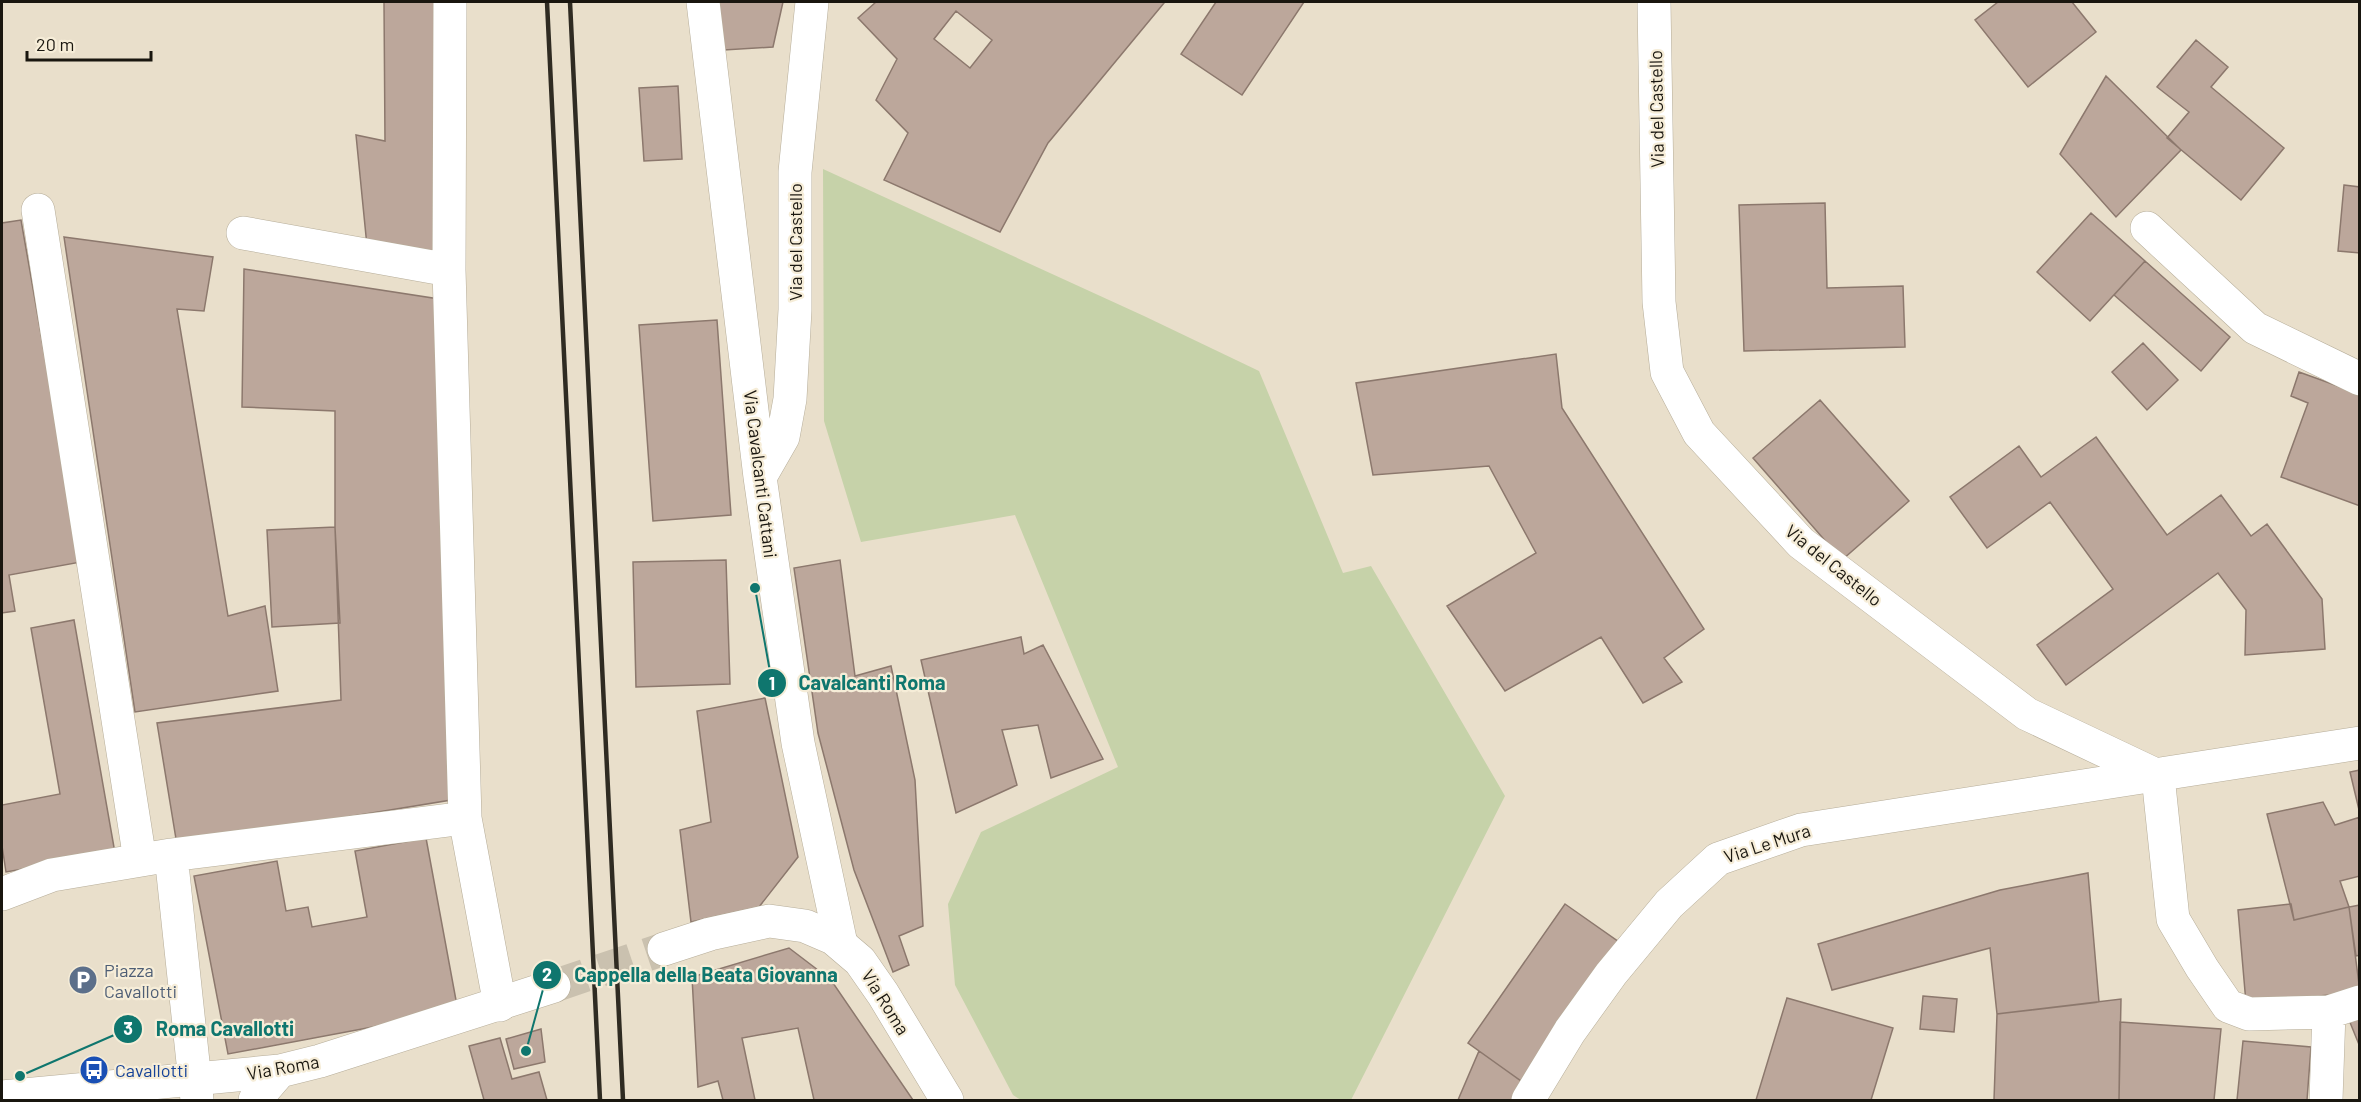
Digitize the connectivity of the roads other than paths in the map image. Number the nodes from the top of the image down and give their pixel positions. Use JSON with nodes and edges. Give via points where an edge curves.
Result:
{"nodes":[{"id":1,"x":450,"y":2,"type":"edge"},
{"id":2,"x":703,"y":2,"type":"edge"},
{"id":3,"x":812,"y":2,"type":"edge"},
{"id":4,"x":1654,"y":2,"type":"edge"},
{"id":5,"x":38,"y":210,"type":"dead end"},
{"id":6,"x":2147,"y":228,"type":"dead end"},
{"id":7,"x":243,"y":233,"type":"dead end"},
{"id":8,"x":449,"y":270,"type":"junction"},
{"id":9,"x":2360,"y":379,"type":"edge"},
{"id":10,"x":760,"y":477,"type":"junction"},
{"id":11,"x":2360,"y":743,"type":"edge"},
{"id":12,"x":2158,"y":776,"type":"junction"},
{"id":13,"x":465,"y":818,"type":"junction"},
{"id":14,"x":156,"y":858,"type":"junction"},
{"id":15,"x":2,"y":894,"type":"edge"},
{"id":16,"x":842,"y":944,"type":"junction"},
{"id":17,"x":664,"y":949,"type":"tunnel mouth"},
{"id":18,"x":555,"y":986,"type":"tunnel mouth"},
{"id":19,"x":500,"y":1005,"type":"junction"},
{"id":20,"x":2344,"y":1007,"type":"edge"},
{"id":21,"x":280,"y":1071,"type":"junction"},
{"id":22,"x":196,"y":1090,"type":"edge"},
{"id":23,"x":2,"y":1097,"type":"edge"},
{"id":24,"x":255,"y":1101,"type":"edge"},
{"id":25,"x":947,"y":1101,"type":"edge"},
{"id":26,"x":1528,"y":1101,"type":"edge"},
{"id":27,"x":2326,"y":1101,"type":"edge"}],
"edges":[{"from":1,"to":8,"type":"street"},
{"from":2,"to":10,"type":"street","name":"Via Cavalcanti Cattani"},
{"from":3,"to":10,"type":"street","name":"Via del Castello","via":[[795,172],[795,310],[790,399],[783,437]]},
{"from":4,"to":12,"type":"street","name":"Via del Castello","via":[[1659,302],[1667,372],[1699,433],[1801,543],[2027,714]]},
{"from":5,"to":14,"type":"street"},
{"from":6,"to":9,"type":"street","via":[[2255,328]]},
{"from":7,"to":8,"type":"street"},
{"from":8,"to":13,"type":"street"},
{"from":10,"to":16,"type":"street","name":"Via Cavalcanti Cattani","via":[[798,743]]},
{"from":11,"to":12,"type":"street"},
{"from":12,"to":20,"type":"street","via":[[2172,918],[2228,1006],[2249,1014]]},
{"from":12,"to":26,"type":"street","name":"Via Le Mura","via":[[1801,830],[1718,859],[1669,904],[1611,974],[1570,1031]]},
{"from":13,"to":14,"type":"street"},
{"from":13,"to":19,"type":"street"},
{"from":14,"to":15,"type":"street","via":[[52,875]]},
{"from":14,"to":22,"type":"street"},
{"from":16,"to":17,"type":"street","name":"Via Roma","via":[[805,926],[769,921]]},
{"from":16,"to":25,"type":"street","name":"Via Roma","via":[[860,961],[883,994]]},
{"from":18,"to":19,"type":"street","name":"Via Roma"},
{"from":19,"to":21,"type":"street","name":"Via Roma"},
{"from":20,"to":27,"type":"street"},
{"from":21,"to":22,"type":"street","name":"Via Roma"},
{"from":21,"to":24,"type":"street"},
{"from":22,"to":23,"type":"street","name":"Via Roma"}]}
